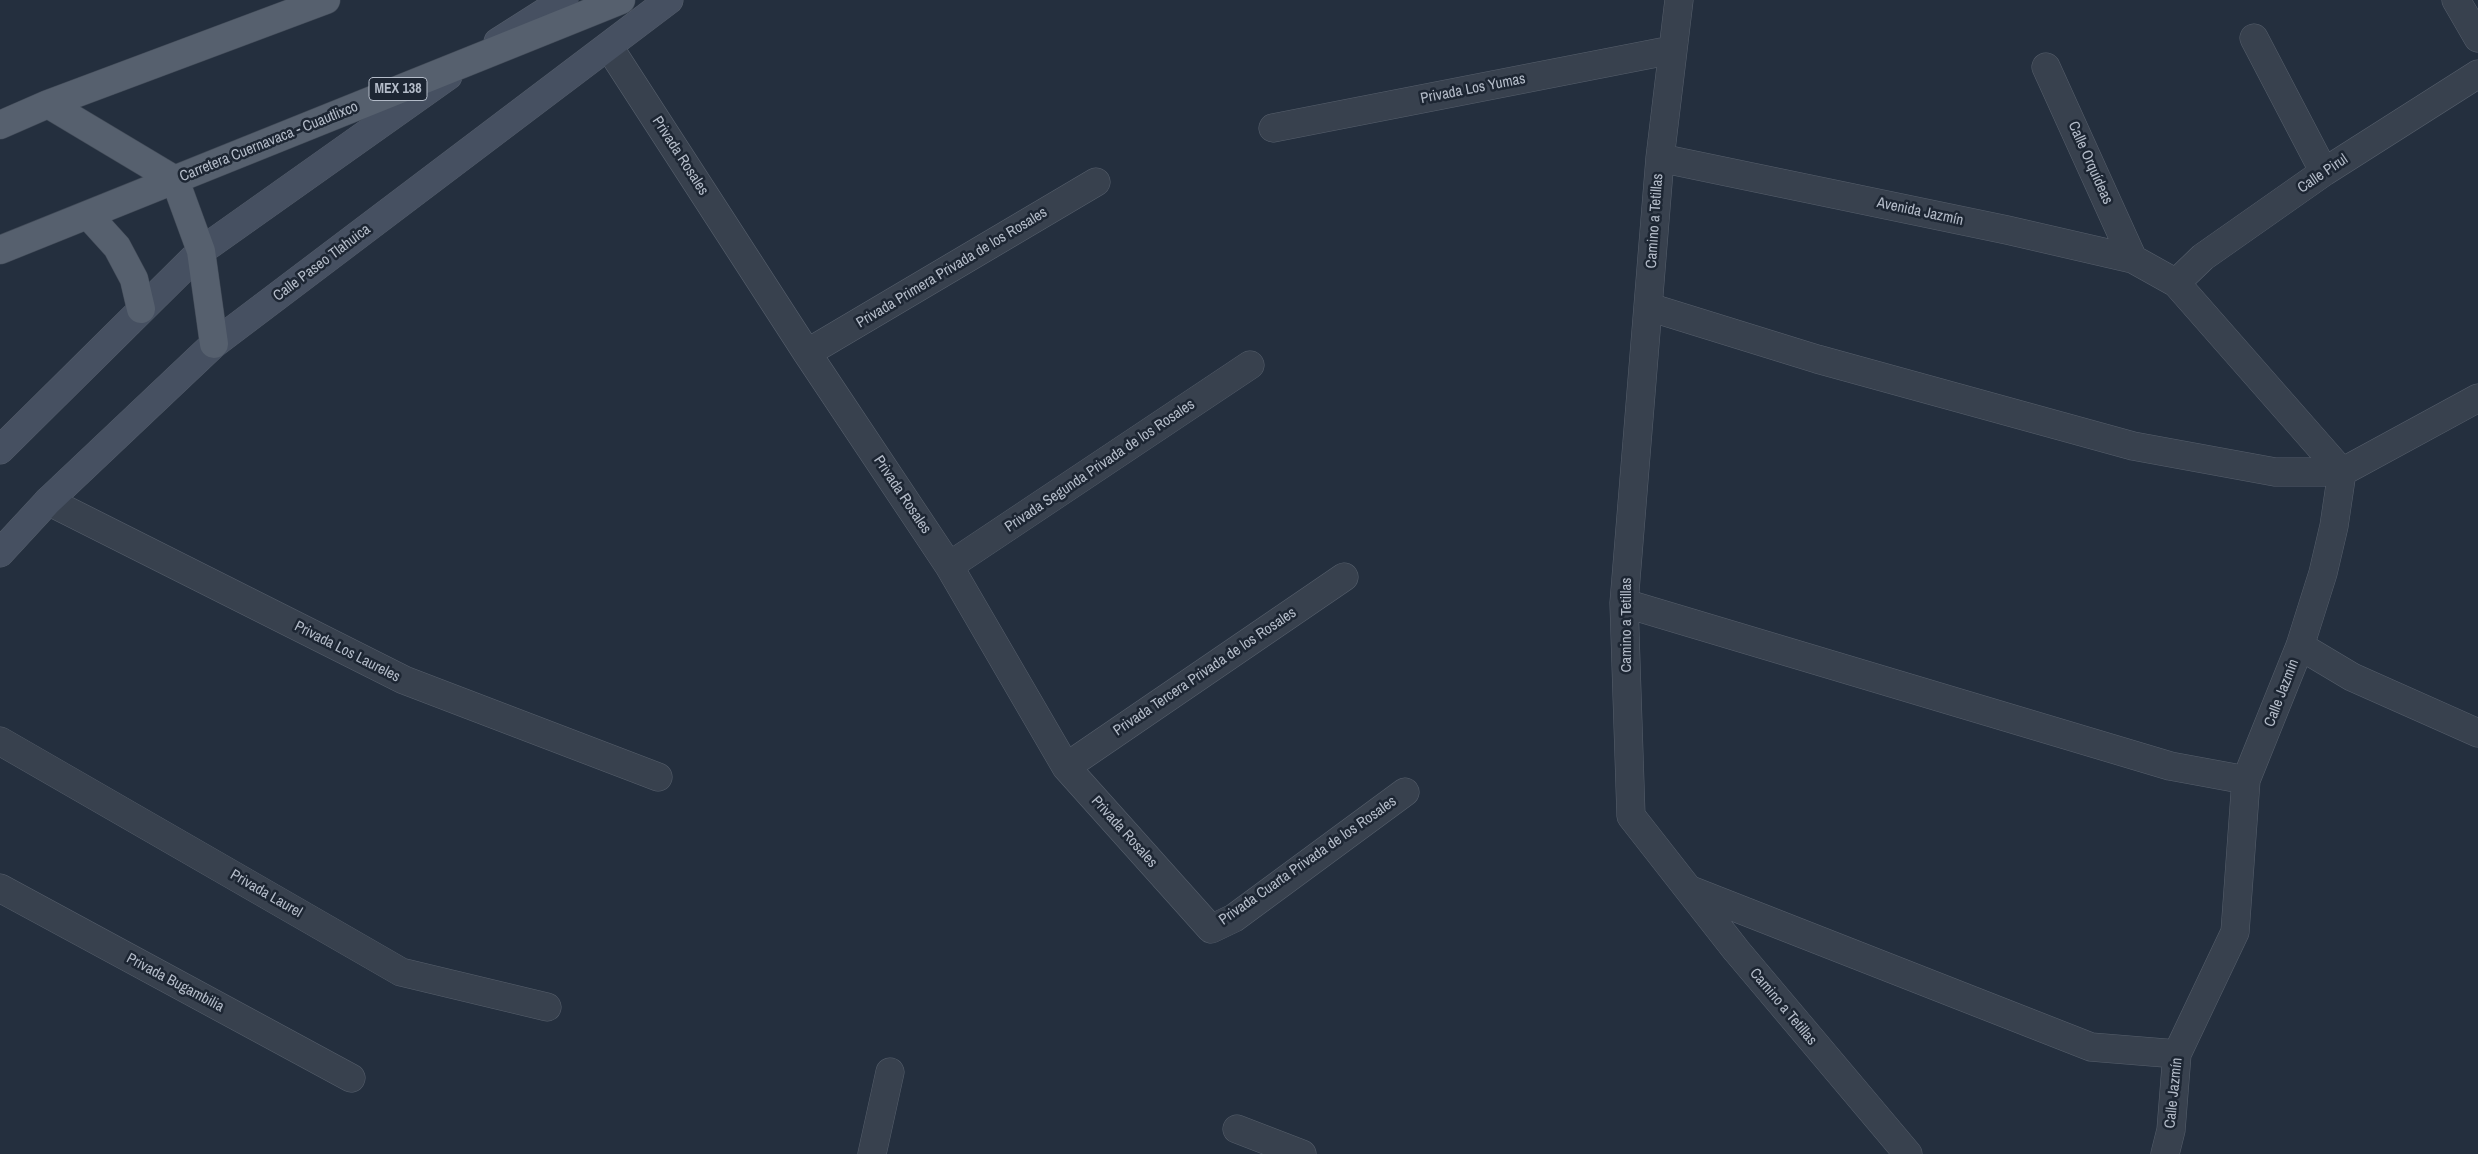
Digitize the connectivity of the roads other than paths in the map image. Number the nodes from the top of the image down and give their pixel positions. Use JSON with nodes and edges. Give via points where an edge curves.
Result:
{"nodes":[{"id":1,"x":326,"y":0,"type":"edge"},
{"id":2,"x":564,"y":0,"type":"edge"},
{"id":3,"x":620,"y":0,"type":"edge"},
{"id":4,"x":669,"y":0,"type":"edge"},
{"id":5,"x":1678,"y":0,"type":"edge"},
{"id":6,"x":2456,"y":0,"type":"edge"},
{"id":7,"x":2254,"y":38,"type":"dead end"},
{"id":8,"x":2478,"y":38,"type":"edge"},
{"id":9,"x":609,"y":47,"type":"junction"},
{"id":10,"x":1672,"y":50,"type":"junction"},
{"id":11,"x":469,"y":60,"type":"junction"},
{"id":12,"x":2046,"y":67,"type":"dead end"},
{"id":13,"x":2478,"y":74,"type":"edge"},
{"id":14,"x":48,"y":104,"type":"junction"},
{"id":15,"x":0,"y":125,"type":"edge"},
{"id":16,"x":1273,"y":128,"type":"dead end"},
{"id":17,"x":1660,"y":158,"type":"junction"},
{"id":18,"x":2324,"y":172,"type":"junction"},
{"id":19,"x":176,"y":180,"type":"junction"},
{"id":20,"x":1096,"y":182,"type":"dead end"},
{"id":21,"x":88,"y":215,"type":"junction"},
{"id":22,"x":0,"y":250,"type":"edge"},
{"id":23,"x":201,"y":251,"type":"junction"},
{"id":24,"x":2133,"y":259,"type":"junction"},
{"id":25,"x":2176,"y":283,"type":"junction"},
{"id":26,"x":1649,"y":307,"type":"junction"},
{"id":27,"x":141,"y":309,"type":"junction"},
{"id":28,"x":214,"y":344,"type":"junction"},
{"id":29,"x":807,"y":353,"type":"junction"},
{"id":30,"x":1250,"y":365,"type":"dead end"},
{"id":31,"x":2478,"y":398,"type":"edge"},
{"id":32,"x":0,"y":450,"type":"edge"},
{"id":33,"x":2342,"y":472,"type":"junction"},
{"id":34,"x":48,"y":501,"type":"junction"},
{"id":35,"x":0,"y":553,"type":"edge"},
{"id":36,"x":949,"y":566,"type":"junction"},
{"id":37,"x":1344,"y":577,"type":"dead end"},
{"id":38,"x":1624,"y":603,"type":"junction"},
{"id":39,"x":2300,"y":646,"type":"junction"},
{"id":40,"x":2478,"y":733,"type":"edge"},
{"id":41,"x":0,"y":741,"type":"edge"},
{"id":42,"x":1066,"y":767,"type":"junction"},
{"id":43,"x":658,"y":778,"type":"dead end"},
{"id":44,"x":2246,"y":780,"type":"junction"},
{"id":45,"x":1405,"y":792,"type":"dead end"},
{"id":46,"x":0,"y":888,"type":"edge"},
{"id":47,"x":1688,"y":889,"type":"junction"},
{"id":48,"x":1211,"y":929,"type":"joint"},
{"id":49,"x":547,"y":1007,"type":"dead end"},
{"id":50,"x":2177,"y":1054,"type":"junction"},
{"id":51,"x":890,"y":1072,"type":"dead end"},
{"id":52,"x":351,"y":1078,"type":"dead end"},
{"id":53,"x":1236,"y":1129,"type":"dead end"},
{"id":54,"x":872,"y":1154,"type":"edge"},
{"id":55,"x":1302,"y":1154,"type":"edge"},
{"id":56,"x":1908,"y":1154,"type":"edge"},
{"id":57,"x":2165,"y":1154,"type":"edge"}],
"edges":[{"from":1,"to":14,"type":"main road"},
{"from":2,"to":11,"type":"main road"},
{"from":3,"to":11,"type":"main road","name":"Carretera Cuernavaca - Cuautlixco","number":"MEX 138"},
{"from":4,"to":9,"type":"main road","name":"Calle Paseo Tlahuica"},
{"from":5,"to":10,"type":"street","name":"Camino a Tetillas"},
{"from":6,"to":8,"type":"street"},
{"from":7,"to":18,"type":"street"},
{"from":9,"to":28,"type":"main road","name":"Calle Paseo Tlahuica"},
{"from":9,"to":29,"type":"street","name":"Privada Rosales"},
{"from":10,"to":16,"type":"street","name":"Privada Los Yumas"},
{"from":10,"to":17,"type":"street","name":"Camino a Tetillas"},
{"from":11,"to":19,"type":"main road","name":"Carretera Cuernavaca - Cuautlixco","number":"MEX 138"},
{"from":11,"to":23,"type":"main road"},
{"from":12,"to":24,"type":"street","name":"Calle Orquídeas"},
{"from":13,"to":18,"type":"street","name":"Calle Pirul"},
{"from":14,"to":15,"type":"main road"},
{"from":14,"to":19,"type":"main road"},
{"from":17,"to":24,"type":"street","name":"Avenida Jazmín"},
{"from":17,"to":26,"type":"street","name":"Camino a Tetillas"},
{"from":18,"to":25,"type":"street","name":"Calle Pirul","via":[[2203,257]]},
{"from":19,"to":21,"type":"main road","name":"Carretera Cuernavaca - Cuautlixco","number":"MEX 138"},
{"from":19,"to":23,"type":"main road"},
{"from":20,"to":29,"type":"street","name":"Privada Primera Privada de los Rosales"},
{"from":21,"to":22,"type":"main road","name":"Carretera Cuernavaca - Cuautlixco","number":"MEX 138"},
{"from":21,"to":27,"type":"main road","via":[[117,247],[134,279]]},
{"from":23,"to":27,"type":"main road"},
{"from":23,"to":28,"type":"main road"},
{"from":24,"to":25,"type":"street","name":"Avenida Jazmín"},
{"from":25,"to":33,"type":"street"},
{"from":26,"to":33,"type":"street","via":[[1817,359],[2133,446],[2274,472]]},
{"from":26,"to":38,"type":"street","name":"Camino a Tetillas"},
{"from":27,"to":32,"type":"main road"},
{"from":28,"to":34,"type":"main road","name":"Calle Paseo Tlahuica"},
{"from":29,"to":36,"type":"street","name":"Privada Rosales"},
{"from":30,"to":36,"type":"street","name":"Privada Segunda Privada de los Rosales"},
{"from":31,"to":33,"type":"street"},
{"from":33,"to":39,"type":"street","name":"Calle Jazmín","via":[[2323,573]]},
{"from":34,"to":35,"type":"main road","name":"Calle Paseo Tlahuica"},
{"from":34,"to":43,"type":"street","name":"Privada Los Laureles","via":[[404,680]]},
{"from":36,"to":42,"type":"street","name":"Privada Rosales"},
{"from":37,"to":42,"type":"street","name":"Privada Tercera Privada de los Rosales"},
{"from":38,"to":44,"type":"street","via":[[2170,766]]},
{"from":38,"to":47,"type":"street","name":"Camino a Tetillas","via":[[1631,816]]},
{"from":39,"to":40,"type":"street","via":[[2352,677]]},
{"from":39,"to":44,"type":"street","name":"Calle Jazmín"},
{"from":41,"to":49,"type":"street","name":"Privada Laurel","via":[[402,972]]},
{"from":42,"to":48,"type":"street","name":"Privada Rosales"},
{"from":44,"to":50,"type":"street","name":"Calle Jazmín","via":[[2235,932]]},
{"from":45,"to":48,"type":"street","name":"Privada Cuarta Privada de los Rosales","via":[[1234,918]]},
{"from":46,"to":52,"type":"street","name":"Privada Bugambilia"},
{"from":47,"to":50,"type":"street","via":[[2091,1047]]},
{"from":47,"to":56,"type":"street","name":"Camino a Tetillas"},
{"from":50,"to":57,"type":"street","name":"Calle Jazmín","via":[[2171,1130]]},
{"from":51,"to":54,"type":"street"},
{"from":53,"to":55,"type":"street"}]}
